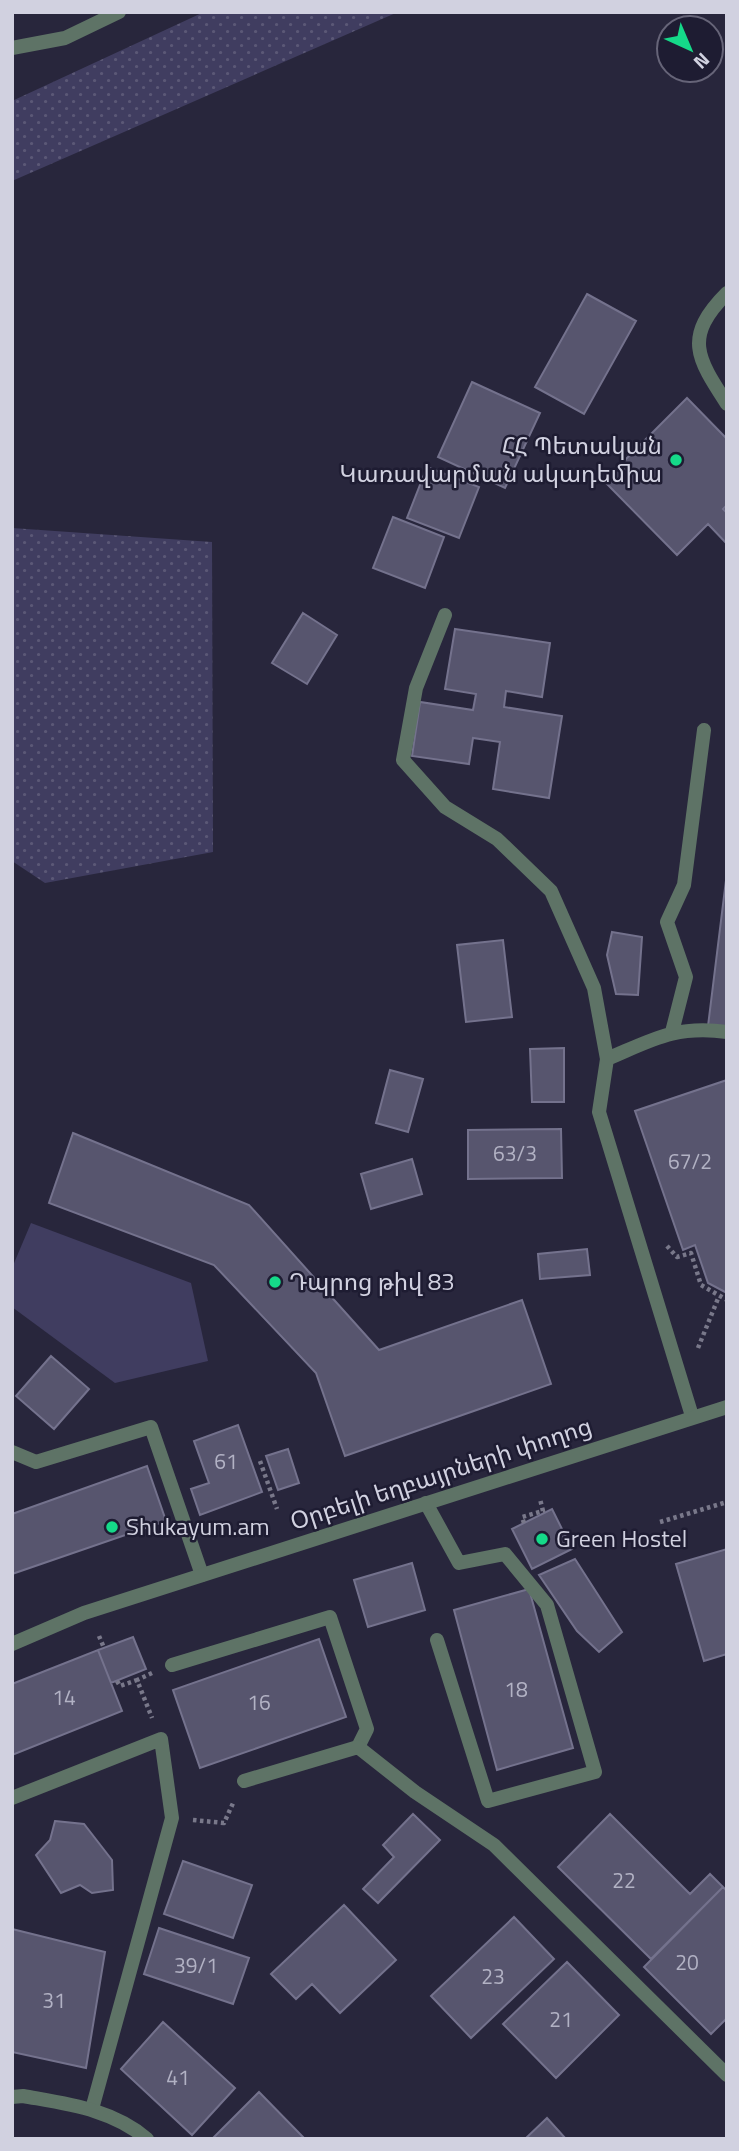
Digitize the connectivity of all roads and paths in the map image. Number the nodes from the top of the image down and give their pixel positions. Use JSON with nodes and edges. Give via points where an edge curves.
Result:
{"nodes":[{"id":1,"x":119,"y":12,"type":"edge"},
{"id":2,"x":12,"y":48,"type":"edge"},
{"id":3,"x":727,"y":293,"type":"edge"},
{"id":4,"x":727,"y":404,"type":"edge"},
{"id":5,"x":445,"y":615,"type":"dead end"},
{"id":6,"x":704,"y":730,"type":"dead end"},
{"id":7,"x":672,"y":1032,"type":"junction"},
{"id":8,"x":727,"y":1032,"type":"edge"},
{"id":9,"x":607,"y":1059,"type":"junction"},
{"id":10,"x":663,"y":1241,"type":"dead end"},
{"id":11,"x":719,"y":1296,"type":"junction"},
{"id":12,"x":727,"y":1300,"type":"edge"},
{"id":13,"x":694,"y":1359,"type":"dead end"},
{"id":14,"x":727,"y":1407,"type":"edge"},
{"id":15,"x":692,"y":1416,"type":"junction"},
{"id":16,"x":12,"y":1452,"type":"edge"},
{"id":17,"x":260,"y":1461,"type":"dead end"},
{"id":18,"x":540,"y":1499,"type":"dead end"},
{"id":19,"x":727,"y":1502,"type":"edge"},
{"id":20,"x":426,"y":1503,"type":"junction"},
{"id":21,"x":276,"y":1509,"type":"dead end"},
{"id":22,"x":660,"y":1522,"type":"dead end"},
{"id":23,"x":524,"y":1523,"type":"dead end"},
{"id":24,"x":202,"y":1575,"type":"junction"},
{"id":25,"x":99,"y":1636,"type":"dead end"},
{"id":26,"x":437,"y":1640,"type":"dead end"},
{"id":27,"x":12,"y":1644,"type":"edge"},
{"id":28,"x":104,"y":1648,"type":"dead end"},
{"id":29,"x":172,"y":1665,"type":"joint"},
{"id":30,"x":136,"y":1680,"type":"junction"},
{"id":31,"x":117,"y":1681,"type":"dead end"},
{"id":32,"x":161,"y":1739,"type":"junction"},
{"id":33,"x":358,"y":1748,"type":"junction"},
{"id":34,"x":244,"y":1782,"type":"dead end"},
{"id":35,"x":12,"y":1798,"type":"edge"},
{"id":36,"x":727,"y":2075,"type":"edge"},
{"id":37,"x":12,"y":2097,"type":"edge"},
{"id":38,"x":92,"y":2109,"type":"junction"},
{"id":39,"x":148,"y":2139,"type":"edge"}],
"edges":[{"from":1,"to":2,"type":"street","via":[[65,38]]},
{"from":3,"to":4,"type":"street","via":[[698,332],[703,367]]},
{"from":5,"to":9,"type":"street","via":[[416,688],[403,760],[445,807],[497,839],[551,891],[594,988]]},
{"from":6,"to":7,"type":"street","via":[[684,884],[667,922],[685,977]]},
{"from":7,"to":8,"type":"street"},
{"from":7,"to":9,"type":"street"},
{"from":9,"to":15,"type":"street","via":[[598,1112]]},
{"from":10,"to":11,"type":"path","via":[[677,1257],[691,1253],[701,1285]]},
{"from":11,"to":12,"type":"path"},
{"from":11,"to":13,"type":"path"},
{"from":14,"to":15,"type":"street","name":"Օրբելի եղբայրների փողոց"},
{"from":15,"to":20,"type":"street","name":"Օրբելի եղբայրների փողոց"},
{"from":16,"to":24,"type":"street","via":[[36,1462],[151,1427]]},
{"from":17,"to":21,"type":"path"},
{"from":18,"to":23,"type":"path","via":[[543,1511],[522,1517]]},
{"from":19,"to":22,"type":"path"},
{"from":20,"to":24,"type":"street","name":"Օրբելի եղբայրների փողոց"},
{"from":20,"to":26,"type":"street","via":[[458,1563],[505,1554],[547,1605],[595,1772],[488,1801]]},
{"from":24,"to":27,"type":"street","name":"Օրբելի եղբայրների փողոց","via":[[83,1613]]},
{"from":25,"to":28,"type":"path"},
{"from":29,"to":30,"type":"path"},
{"from":29,"to":33,"type":"street","via":[[330,1617],[367,1729]]},
{"from":30,"to":31,"type":"path","via":[[120,1686]]},
{"from":30,"to":32,"type":"path"},
{"from":32,"to":35,"type":"street"},
{"from":32,"to":38,"type":"street","via":[[173,1818]]},
{"from":33,"to":34,"type":"street"},
{"from":33,"to":36,"type":"street","via":[[494,1845]]},
{"from":37,"to":38,"type":"street"},
{"from":38,"to":39,"type":"street","via":[[129,2124]]}]}
